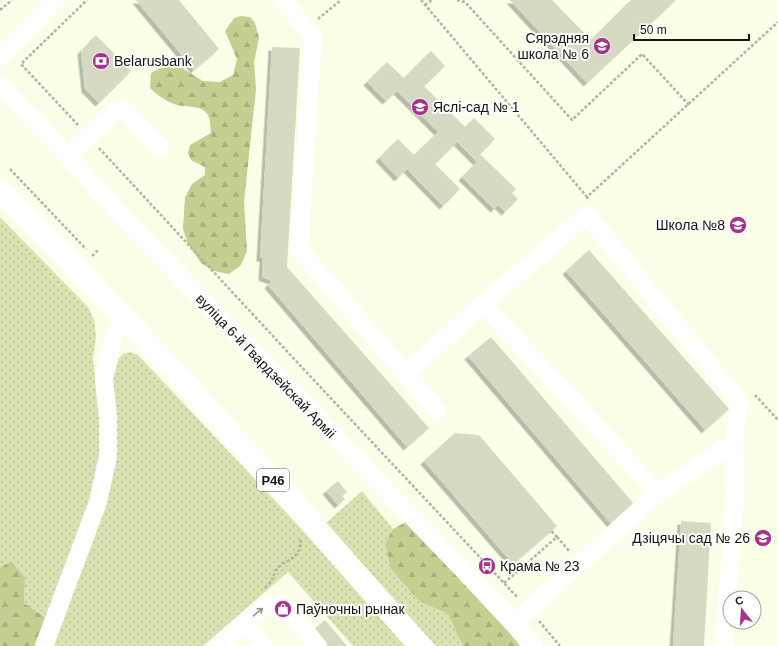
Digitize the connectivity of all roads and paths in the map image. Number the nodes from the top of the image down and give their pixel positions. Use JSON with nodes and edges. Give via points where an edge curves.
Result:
{"nodes":[{"id":1,"x":12,"y":0,"type":"edge"},
{"id":2,"x":56,"y":0,"type":"edge"},
{"id":3,"x":87,"y":0,"type":"edge"},
{"id":4,"x":282,"y":0,"type":"edge"},
{"id":5,"x":341,"y":0,"type":"edge"},
{"id":6,"x":421,"y":0,"type":"edge"},
{"id":7,"x":432,"y":0,"type":"edge"},
{"id":8,"x":457,"y":0,"type":"edge"},
{"id":9,"x":426,"y":5,"type":"junction"},
{"id":10,"x":0,"y":10,"type":"edge"},
{"id":11,"x":778,"y":22,"type":"edge"},
{"id":12,"x":307,"y":29,"type":"junction"},
{"id":13,"x":0,"y":57,"type":"edge"},
{"id":14,"x":0,"y":85,"type":"edge"},
{"id":15,"x":689,"y":105,"type":"junction"},
{"id":16,"x":88,"y":136,"type":"junction"},
{"id":17,"x":160,"y":148,"type":"dead end"},
{"id":18,"x":68,"y":156,"type":"junction"},
{"id":19,"x":0,"y":190,"type":"edge"},
{"id":20,"x":99,"y":249,"type":"dead end"},
{"id":21,"x":92,"y":256,"type":"dead end"},
{"id":22,"x":484,"y":304,"type":"junction"},
{"id":23,"x":124,"y":317,"type":"junction"},
{"id":24,"x":406,"y":374,"type":"junction"},
{"id":25,"x":437,"y":411,"type":"dead end"},
{"id":26,"x":734,"y":443,"type":"junction"},
{"id":27,"x":658,"y":493,"type":"junction"},
{"id":28,"x":551,"y":531,"type":"dead end"},
{"id":29,"x":300,"y":537,"type":"dead end"},
{"id":30,"x":504,"y":583,"type":"junction"},
{"id":31,"x":260,"y":592,"type":"dead end"},
{"id":32,"x":530,"y":610,"type":"junction"},
{"id":33,"x":244,"y":624,"type":"junction"},
{"id":34,"x":514,"y":624,"type":"junction"},
{"id":35,"x":44,"y":646,"type":"edge"},
{"id":36,"x":218,"y":646,"type":"edge"},
{"id":37,"x":263,"y":646,"type":"edge"},
{"id":38,"x":318,"y":646,"type":"edge"},
{"id":39,"x":420,"y":646,"type":"edge"},
{"id":40,"x":534,"y":646,"type":"edge"},
{"id":41,"x":560,"y":646,"type":"edge"},
{"id":42,"x":724,"y":646,"type":"edge"}],
"edges":[{"from":1,"to":10,"type":"path"},
{"from":2,"to":13,"type":"street"},
{"from":3,"to":16,"type":"path","via":[[22,64]]},
{"from":4,"to":12,"type":"street"},
{"from":5,"to":12,"type":"path"},
{"from":6,"to":9,"type":"path"},
{"from":7,"to":9,"type":"path"},
{"from":8,"to":15,"type":"path","via":[[465,2],[572,120],[642,54]]},
{"from":9,"to":15,"type":"path","via":[[587,197]]},
{"from":11,"to":15,"type":"path"},
{"from":12,"to":24,"type":"street","via":[[313,36],[299,249]]},
{"from":14,"to":18,"type":"street","name":"вуліца 6-й Гвардзейскай Арміі"},
{"from":16,"to":17,"type":"street","via":[[115,111],[124,110]]},
{"from":16,"to":18,"type":"street"},
{"from":16,"to":30,"type":"path"},
{"from":18,"to":34,"type":"street","name":"вуліца 6-й Гвардзейскай Арміі","via":[[122,216]]},
{"from":19,"to":23,"type":"main road","number":"Р46"},
{"from":20,"to":21,"type":"path"},
{"from":22,"to":24,"type":"street"},
{"from":22,"to":26,"type":"street","via":[[587,215],[739,401]]},
{"from":22,"to":27,"type":"street"},
{"from":23,"to":35,"type":"street","via":[[115,332],[104,379],[108,417],[108,456],[98,502]]},
{"from":23,"to":39,"type":"main road","number":"Р46","via":[[290,498]]},
{"from":24,"to":25,"type":"street"},
{"from":26,"to":27,"type":"street"},
{"from":26,"to":42,"type":"street","via":[[735,494]]},
{"from":27,"to":32,"type":"street"},
{"from":28,"to":30,"type":"path","via":[[557,537]]},
{"from":29,"to":31,"type":"path","via":[[298,553],[275,571],[272,582]]},
{"from":30,"to":32,"type":"path"},
{"from":32,"to":34,"type":"street"},
{"from":32,"to":41,"type":"path"},
{"from":33,"to":36,"type":"street"},
{"from":33,"to":37,"type":"street"},
{"from":33,"to":38,"type":"street","one_way":true,"via":[[264,607],[274,603],[285,607]]},
{"from":34,"to":40,"type":"street","name":"вуліца 6-й Гвардзейскай Арміі"}]}
